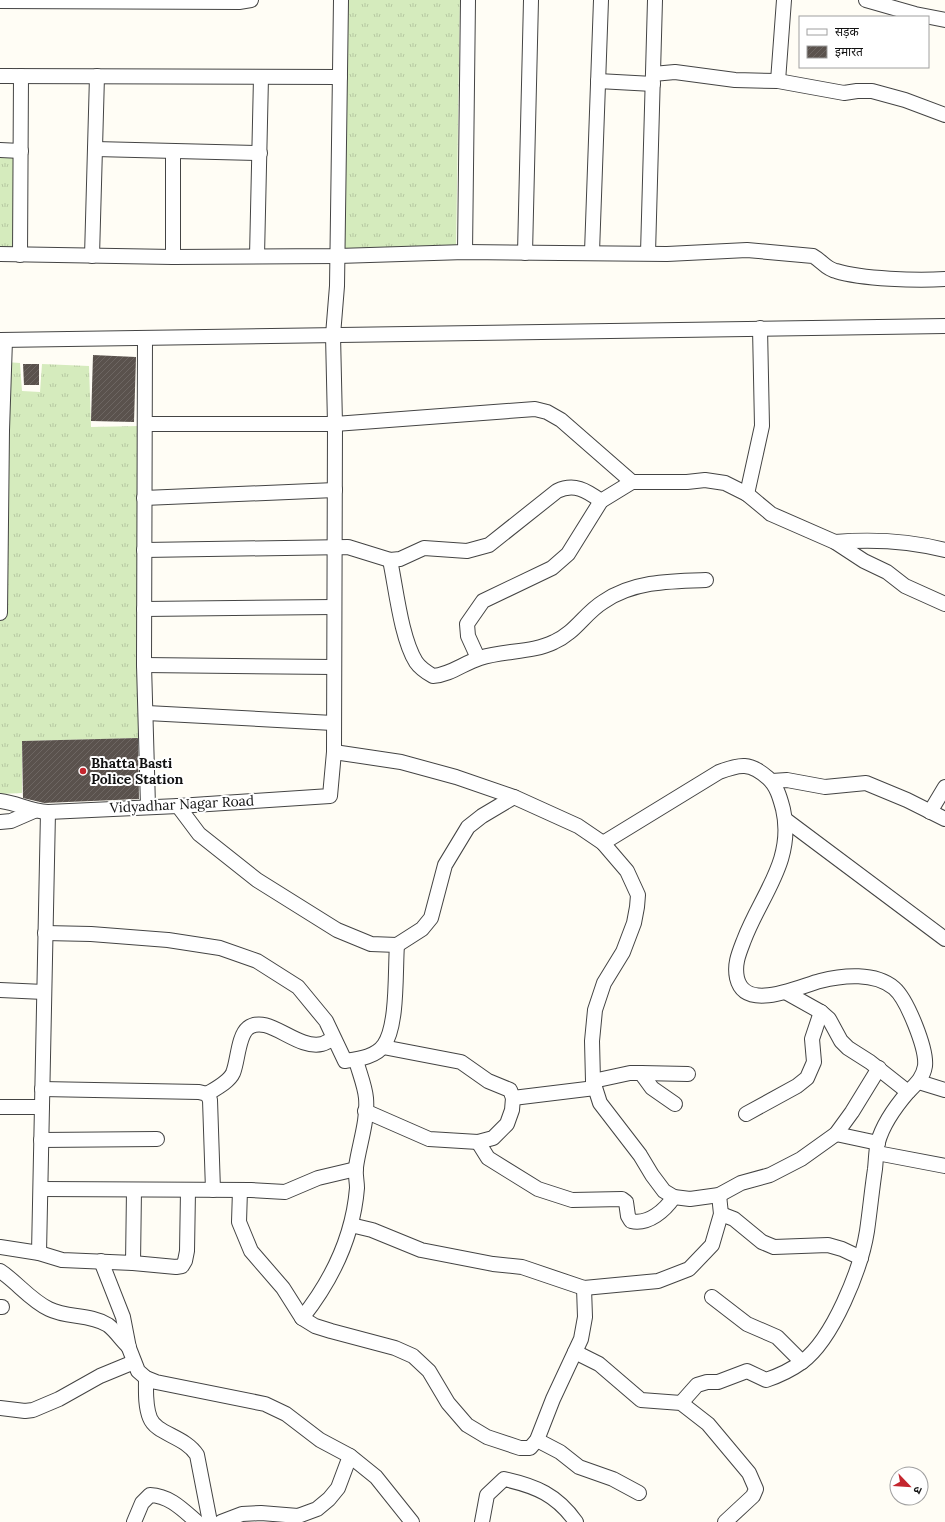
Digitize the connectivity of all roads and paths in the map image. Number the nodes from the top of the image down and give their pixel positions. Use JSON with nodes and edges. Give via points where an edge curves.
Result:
{"nodes":[{"id":1,"x":0,"y":0,"type":"edge"},
{"id":2,"x":251,"y":0,"type":"edge"},
{"id":3,"x":341,"y":0,"type":"edge"},
{"id":4,"x":468,"y":0,"type":"edge"},
{"id":5,"x":531,"y":0,"type":"edge"},
{"id":6,"x":601,"y":0,"type":"edge"},
{"id":7,"x":655,"y":0,"type":"edge"},
{"id":8,"x":784,"y":0,"type":"edge"},
{"id":9,"x":866,"y":0,"type":"edge"},
{"id":10,"x":925,"y":16,"type":"edge"},
{"id":11,"x":929,"y":17,"type":"edge"},
{"id":12,"x":945,"y":20,"type":"edge"},
{"id":13,"x":0,"y":76,"type":"edge"},
{"id":14,"x":22,"y":76,"type":"junction"},
{"id":15,"x":97,"y":76,"type":"junction"},
{"id":16,"x":261,"y":76,"type":"junction"},
{"id":17,"x":340,"y":77,"type":"junction"},
{"id":18,"x":653,"y":79,"type":"junction"},
{"id":19,"x":598,"y":81,"type":"junction"},
{"id":20,"x":778,"y":81,"type":"junction"},
{"id":21,"x":945,"y":115,"type":"edge"},
{"id":22,"x":95,"y":149,"type":"junction"},
{"id":23,"x":0,"y":150,"type":"edge"},
{"id":24,"x":21,"y":151,"type":"junction"},
{"id":25,"x":174,"y":151,"type":"junction"},
{"id":26,"x":260,"y":153,"type":"junction"},
{"id":27,"x":465,"y":252,"type":"junction"},
{"id":28,"x":592,"y":252,"type":"junction"},
{"id":29,"x":525,"y":253,"type":"junction"},
{"id":30,"x":648,"y":253,"type":"junction"},
{"id":31,"x":0,"y":254,"type":"edge"},
{"id":32,"x":20,"y":255,"type":"junction"},
{"id":33,"x":92,"y":256,"type":"junction"},
{"id":34,"x":257,"y":256,"type":"junction"},
{"id":35,"x":338,"y":256,"type":"junction"},
{"id":36,"x":173,"y":257,"type":"junction"},
{"id":37,"x":945,"y":279,"type":"edge"},
{"id":38,"x":945,"y":326,"type":"edge"},
{"id":39,"x":760,"y":328,"type":"junction"},
{"id":40,"x":333,"y":335,"type":"junction"},
{"id":41,"x":145,"y":338,"type":"junction"},
{"id":42,"x":2,"y":340,"type":"edge"},
{"id":43,"x":145,"y":424,"type":"junction"},
{"id":44,"x":335,"y":424,"type":"junction"},
{"id":45,"x":1,"y":430,"type":"edge"},
{"id":46,"x":632,"y":482,"type":"junction"},
{"id":47,"x":334,"y":490,"type":"junction"},
{"id":48,"x":747,"y":494,"type":"junction"},
{"id":49,"x":144,"y":498,"type":"junction"},
{"id":50,"x":601,"y":501,"type":"junction"},
{"id":51,"x":836,"y":542,"type":"junction"},
{"id":52,"x":334,"y":547,"type":"junction"},
{"id":53,"x":144,"y":550,"type":"junction"},
{"id":54,"x":945,"y":550,"type":"edge"},
{"id":55,"x":390,"y":560,"type":"junction"},
{"id":56,"x":706,"y":580,"type":"dead end"},
{"id":57,"x":945,"y":604,"type":"edge"},
{"id":58,"x":334,"y":607,"type":"junction"},
{"id":59,"x":144,"y":609,"type":"junction"},
{"id":60,"x":0,"y":613,"type":"edge"},
{"id":61,"x":478,"y":658,"type":"junction"},
{"id":62,"x":144,"y":665,"type":"junction"},
{"id":63,"x":333,"y":667,"type":"junction"},
{"id":64,"x":147,"y":713,"type":"junction"},
{"id":65,"x":333,"y":723,"type":"junction"},
{"id":66,"x":334,"y":752,"type":"junction"},
{"id":67,"x":772,"y":781,"type":"junction"},
{"id":68,"x":945,"y":787,"type":"edge"},
{"id":69,"x":514,"y":797,"type":"junction"},
{"id":70,"x":0,"y":801,"type":"edge"},
{"id":71,"x":148,"y":806,"type":"junction"},
{"id":72,"x":178,"y":806,"type":"junction"},
{"id":73,"x":41,"y":811,"type":"junction"},
{"id":74,"x":930,"y":812,"type":"junction"},
{"id":75,"x":945,"y":819,"type":"edge"},
{"id":76,"x":786,"y":820,"type":"junction"},
{"id":77,"x":0,"y":822,"type":"edge"},
{"id":78,"x":603,"y":843,"type":"junction"},
{"id":79,"x":45,"y":933,"type":"junction"},
{"id":80,"x":945,"y":939,"type":"edge"},
{"id":81,"x":397,"y":945,"type":"junction"},
{"id":82,"x":0,"y":990,"type":"edge"},
{"id":83,"x":44,"y":992,"type":"junction"},
{"id":84,"x":787,"y":993,"type":"junction"},
{"id":85,"x":821,"y":1012,"type":"junction"},
{"id":86,"x":333,"y":1038,"type":"junction"},
{"id":87,"x":383,"y":1046,"type":"junction"},
{"id":88,"x":356,"y":1060,"type":"junction"},
{"id":89,"x":879,"y":1068,"type":"junction"},
{"id":90,"x":641,"y":1073,"type":"junction"},
{"id":91,"x":688,"y":1074,"type":"dead end"},
{"id":92,"x":918,"y":1082,"type":"junction"},
{"id":93,"x":594,"y":1084,"type":"junction"},
{"id":94,"x":42,"y":1089,"type":"junction"},
{"id":95,"x":945,"y":1090,"type":"edge"},
{"id":96,"x":908,"y":1092,"type":"junction"},
{"id":97,"x":207,"y":1094,"type":"junction"},
{"id":98,"x":513,"y":1098,"type":"junction"},
{"id":99,"x":675,"y":1104,"type":"dead end"},
{"id":100,"x":0,"y":1107,"type":"edge"},
{"id":101,"x":42,"y":1107,"type":"junction"},
{"id":102,"x":365,"y":1111,"type":"junction"},
{"id":103,"x":746,"y":1114,"type":"dead end"},
{"id":104,"x":836,"y":1134,"type":"junction"},
{"id":105,"x":157,"y":1139,"type":"dead end"},
{"id":106,"x":42,"y":1140,"type":"junction"},
{"id":107,"x":478,"y":1142,"type":"junction"},
{"id":108,"x":877,"y":1148,"type":"junction"},
{"id":109,"x":945,"y":1166,"type":"edge"},
{"id":110,"x":356,"y":1169,"type":"junction"},
{"id":111,"x":41,"y":1190,"type":"junction"},
{"id":112,"x":134,"y":1190,"type":"junction"},
{"id":113,"x":213,"y":1190,"type":"junction"},
{"id":114,"x":240,"y":1190,"type":"junction"},
{"id":115,"x":188,"y":1191,"type":"junction"},
{"id":116,"x":719,"y":1195,"type":"junction"},
{"id":117,"x":674,"y":1197,"type":"junction"},
{"id":118,"x":721,"y":1214,"type":"junction"},
{"id":119,"x":351,"y":1225,"type":"junction"},
{"id":120,"x":0,"y":1247,"type":"edge"},
{"id":121,"x":39,"y":1253,"type":"junction"},
{"id":122,"x":861,"y":1258,"type":"junction"},
{"id":123,"x":101,"y":1262,"type":"junction"},
{"id":124,"x":133,"y":1263,"type":"junction"},
{"id":125,"x":0,"y":1271,"type":"edge"},
{"id":126,"x":584,"y":1288,"type":"junction"},
{"id":127,"x":712,"y":1297,"type":"dead end"},
{"id":128,"x":302,"y":1318,"type":"junction"},
{"id":129,"x":129,"y":1348,"type":"junction"},
{"id":130,"x":575,"y":1352,"type":"junction"},
{"id":131,"x":134,"y":1362,"type":"junction"},
{"id":132,"x":802,"y":1362,"type":"junction"},
{"id":133,"x":146,"y":1378,"type":"junction"},
{"id":134,"x":681,"y":1403,"type":"junction"},
{"id":135,"x":0,"y":1408,"type":"edge"},
{"id":136,"x":537,"y":1440,"type":"junction"},
{"id":137,"x":350,"y":1456,"type":"junction"},
{"id":138,"x":639,"y":1494,"type":"dead end"},
{"id":139,"x":134,"y":1522,"type":"edge"},
{"id":140,"x":197,"y":1522,"type":"edge"},
{"id":141,"x":210,"y":1522,"type":"edge"},
{"id":142,"x":221,"y":1522,"type":"edge"},
{"id":143,"x":412,"y":1522,"type":"edge"},
{"id":144,"x":482,"y":1522,"type":"edge"},
{"id":145,"x":576,"y":1522,"type":"edge"},
{"id":146,"x":725,"y":1522,"type":"edge"}],
"edges":[{"from":1,"to":2,"type":"street"},
{"from":3,"to":17,"type":"street"},
{"from":4,"to":27,"type":"street"},
{"from":5,"to":29,"type":"street"},
{"from":6,"to":19,"type":"street"},
{"from":7,"to":18,"type":"street"},
{"from":8,"to":20,"type":"street"},
{"from":9,"to":10,"type":"street"},
{"from":11,"to":12,"type":"street"},
{"from":13,"to":14,"type":"street"},
{"from":14,"to":15,"type":"street"},
{"from":14,"to":24,"type":"street"},
{"from":15,"to":16,"type":"street"},
{"from":15,"to":22,"type":"street"},
{"from":16,"to":17,"type":"street"},
{"from":16,"to":26,"type":"street"},
{"from":17,"to":35,"type":"street"},
{"from":18,"to":19,"type":"street"},
{"from":18,"to":20,"type":"street","via":[[674,72],[735,80]]},
{"from":18,"to":30,"type":"street"},
{"from":19,"to":28,"type":"street"},
{"from":20,"to":21,"type":"street","via":[[844,94],[872,91]]},
{"from":22,"to":25,"type":"street"},
{"from":22,"to":33,"type":"street"},
{"from":23,"to":24,"type":"street"},
{"from":24,"to":32,"type":"street"},
{"from":25,"to":26,"type":"street"},
{"from":25,"to":36,"type":"street"},
{"from":26,"to":34,"type":"street"},
{"from":27,"to":29,"type":"street"},
{"from":27,"to":35,"type":"street"},
{"from":28,"to":29,"type":"street"},
{"from":28,"to":30,"type":"street"},
{"from":30,"to":37,"type":"street","via":[[747,250],[813,256],[826,267],[861,276]]},
{"from":31,"to":32,"type":"street"},
{"from":32,"to":33,"type":"street"},
{"from":33,"to":36,"type":"street"},
{"from":34,"to":35,"type":"street"},
{"from":34,"to":36,"type":"street"},
{"from":35,"to":40,"type":"street"},
{"from":38,"to":39,"type":"street"},
{"from":39,"to":40,"type":"street"},
{"from":39,"to":48,"type":"street","via":[[762,426]]},
{"from":40,"to":41,"type":"street"},
{"from":40,"to":44,"type":"street"},
{"from":41,"to":42,"type":"street"},
{"from":41,"to":43,"type":"street"},
{"from":42,"to":45,"type":"street"},
{"from":43,"to":44,"type":"street"},
{"from":43,"to":49,"type":"street"},
{"from":44,"to":46,"type":"street","via":[[535,410],[547,412],[581,437]]},
{"from":44,"to":47,"type":"street"},
{"from":45,"to":60,"type":"street"},
{"from":46,"to":48,"type":"street","via":[[705,480],[725,483]]},
{"from":46,"to":50,"type":"street"},
{"from":47,"to":49,"type":"street"},
{"from":47,"to":52,"type":"street"},
{"from":48,"to":51,"type":"street","via":[[771,514]]},
{"from":49,"to":53,"type":"street"},
{"from":50,"to":55,"type":"street","via":[[587,491],[566,487],[557,491],[489,545],[467,551],[424,548],[400,559]]},
{"from":50,"to":61,"type":"street","via":[[568,554],[552,568],[483,601],[467,624],[468,636]]},
{"from":51,"to":54,"type":"street","via":[[861,540],[926,545]]},
{"from":51,"to":57,"type":"street","via":[[864,561],[887,572],[905,586]]},
{"from":52,"to":53,"type":"street"},
{"from":52,"to":55,"type":"street","via":[[348,547]]},
{"from":52,"to":58,"type":"street"},
{"from":53,"to":59,"type":"street"},
{"from":55,"to":61,"type":"street","via":[[406,637],[417,663],[433,676],[441,676]]},
{"from":56,"to":61,"type":"street","via":[[667,581],[621,592],[602,602],[576,628],[553,643]]},
{"from":58,"to":59,"type":"street"},
{"from":58,"to":63,"type":"street"},
{"from":59,"to":62,"type":"street"},
{"from":62,"to":63,"type":"street"},
{"from":62,"to":64,"type":"street"},
{"from":63,"to":65,"type":"street"},
{"from":64,"to":65,"type":"street"},
{"from":64,"to":71,"type":"street"},
{"from":65,"to":66,"type":"street"},
{"from":66,"to":69,"type":"street","via":[[401,762]]},
{"from":66,"to":72,"type":"street","name":"Vidyadhar Nagar Road","via":[[330,796]]},
{"from":67,"to":74,"type":"street","via":[[787,780],[830,787],[866,783]]},
{"from":67,"to":76,"type":"street","via":[[780,797]]},
{"from":67,"to":78,"type":"street","via":[[758,769],[738,765],[719,772]]},
{"from":68,"to":74,"type":"street"},
{"from":69,"to":78,"type":"street","via":[[578,826]]},
{"from":69,"to":81,"type":"street","via":[[468,827],[445,865],[431,918],[422,928]]},
{"from":70,"to":73,"type":"street","name":"Vidyadhar Nagar Road"},
{"from":71,"to":72,"type":"street","name":"Vidyadhar Nagar Road"},
{"from":71,"to":73,"type":"street","name":"Vidyadhar Nagar Road"},
{"from":72,"to":81,"type":"street","via":[[199,834],[257,880],[337,930],[371,944]]},
{"from":73,"to":77,"type":"street","name":"Vidyadhar Nagar Road"},
{"from":73,"to":79,"type":"street"},
{"from":74,"to":75,"type":"street"},
{"from":76,"to":80,"type":"street"},
{"from":76,"to":84,"type":"street","via":[[785,848],[778,868],[751,921],[736,959],[736,972],[739,985],[745,992],[756,996]]},
{"from":78,"to":93,"type":"street","via":[[627,871],[638,895],[631,930],[620,958],[604,983],[595,1010],[592,1041]]},
{"from":79,"to":83,"type":"street"},
{"from":79,"to":86,"type":"street","via":[[168,940],[228,950],[257,961],[298,986],[326,1021]]},
{"from":81,"to":87,"type":"street","via":[[393,1016],[390,1032]]},
{"from":82,"to":83,"type":"street"},
{"from":83,"to":94,"type":"street"},
{"from":84,"to":85,"type":"street"},
{"from":84,"to":92,"type":"street","via":[[820,981],[860,976],[892,986],[901,995],[919,1037],[925,1067]]},
{"from":85,"to":89,"type":"street","via":[[829,1019],[848,1048]]},
{"from":85,"to":103,"type":"street","via":[[812,1039],[814,1062],[807,1078]]},
{"from":86,"to":88,"type":"street","via":[[345,1061]]},
{"from":86,"to":97,"type":"street","via":[[322,1044],[309,1043],[295,1040],[268,1025],[256,1023],[243,1034],[233,1074]]},
{"from":87,"to":88,"type":"street","via":[[365,1058]]},
{"from":87,"to":98,"type":"street","via":[[460,1062],[488,1081],[510,1090]]},
{"from":88,"to":102,"type":"street","via":[[366,1098]]},
{"from":89,"to":96,"type":"street"},
{"from":89,"to":104,"type":"street"},
{"from":90,"to":91,"type":"street"},
{"from":90,"to":93,"type":"street","via":[[630,1073]]},
{"from":90,"to":99,"type":"street","via":[[652,1088]]},
{"from":92,"to":95,"type":"street"},
{"from":92,"to":96,"type":"street"},
{"from":93,"to":98,"type":"street"},
{"from":93,"to":117,"type":"street","via":[[600,1103],[664,1191]]},
{"from":94,"to":97,"type":"street"},
{"from":94,"to":101,"type":"street"},
{"from":96,"to":108,"type":"street","via":[[887,1122]]},
{"from":97,"to":113,"type":"street","via":[[210,1100]]},
{"from":98,"to":107,"type":"street","via":[[507,1124],[494,1138]]},
{"from":100,"to":101,"type":"street"},
{"from":101,"to":106,"type":"street"},
{"from":102,"to":107,"type":"street","via":[[429,1139]]},
{"from":102,"to":110,"type":"street"},
{"from":104,"to":108,"type":"street"},
{"from":104,"to":116,"type":"street","via":[[801,1159],[770,1175],[741,1183]]},
{"from":105,"to":106,"type":"street"},
{"from":106,"to":111,"type":"street"},
{"from":107,"to":117,"type":"street","via":[[488,1158],[538,1189],[572,1200],[622,1199],[626,1202],[631,1221],[636,1222],[661,1213]]},
{"from":108,"to":109,"type":"street"},
{"from":108,"to":122,"type":"street"},
{"from":110,"to":114,"type":"street","via":[[318,1178],[285,1192]]},
{"from":110,"to":119,"type":"street","via":[[357,1187]]},
{"from":111,"to":112,"type":"street"},
{"from":111,"to":121,"type":"street"},
{"from":112,"to":115,"type":"street"},
{"from":112,"to":124,"type":"street"},
{"from":113,"to":114,"type":"street"},
{"from":113,"to":115,"type":"street"},
{"from":114,"to":128,"type":"street","via":[[239,1222],[251,1251],[283,1288]]},
{"from":115,"to":124,"type":"street","via":[[187,1251],[182,1266]]},
{"from":116,"to":117,"type":"street","via":[[690,1199]]},
{"from":116,"to":118,"type":"street"},
{"from":118,"to":122,"type":"street","via":[[734,1219],[762,1242],[774,1247],[828,1245]]},
{"from":118,"to":126,"type":"street","via":[[712,1245],[690,1269],[658,1281]]},
{"from":119,"to":126,"type":"street","via":[[372,1230],[421,1250],[522,1267]]},
{"from":119,"to":128,"type":"street","via":[[330,1278]]},
{"from":120,"to":121,"type":"street"},
{"from":121,"to":123,"type":"street","via":[[62,1260]]},
{"from":122,"to":132,"type":"street","via":[[830,1327],[821,1342]]},
{"from":123,"to":124,"type":"street"},
{"from":123,"to":129,"type":"street","via":[[123,1318]]},
{"from":125,"to":129,"type":"street","via":[[48,1309],[66,1315],[90,1318],[108,1325]]},
{"from":126,"to":130,"type":"street","via":[[585,1317],[581,1339]]},
{"from":127,"to":132,"type":"street","via":[[747,1324],[777,1337]]},
{"from":128,"to":136,"type":"street","via":[[315,1326],[395,1348],[412,1356],[428,1371],[448,1403],[467,1426],[487,1437],[520,1448],[530,1448]]},
{"from":129,"to":131,"type":"street"},
{"from":130,"to":134,"type":"street","via":[[599,1364],[641,1400]]},
{"from":130,"to":136,"type":"street"},
{"from":131,"to":133,"type":"street","via":[[138,1371]]},
{"from":131,"to":135,"type":"street","via":[[33,1410]]},
{"from":132,"to":134,"type":"street","via":[[766,1380],[747,1371],[718,1382],[697,1385]]},
{"from":133,"to":137,"type":"street","via":[[265,1404],[286,1414],[320,1440]]},
{"from":133,"to":141,"type":"street","via":[[149,1416],[153,1425],[192,1446],[197,1455]]},
{"from":134,"to":146,"type":"street","via":[[708,1424],[754,1482],[756,1489],[753,1496]]},
{"from":136,"to":138,"type":"street","via":[[560,1452],[579,1467],[613,1479]]},
{"from":137,"to":142,"type":"street","via":[[338,1488],[317,1509],[298,1516],[242,1514]]},
{"from":137,"to":143,"type":"street","via":[[376,1476]]},
{"from":139,"to":140,"type":"street","via":[[142,1503],[150,1495],[162,1496],[177,1504]]},
{"from":144,"to":145,"type":"street","via":[[487,1495],[504,1479],[536,1488],[561,1503]]}]}
